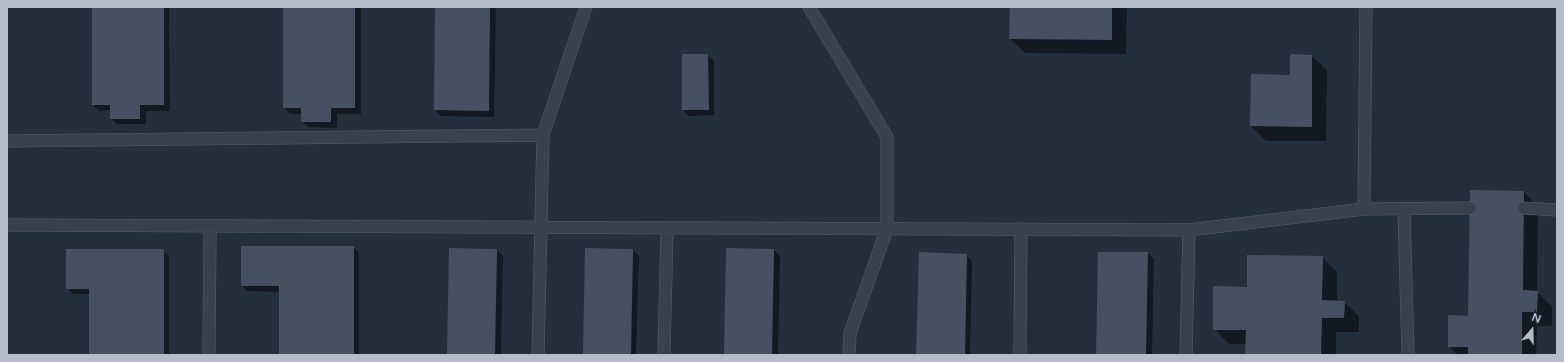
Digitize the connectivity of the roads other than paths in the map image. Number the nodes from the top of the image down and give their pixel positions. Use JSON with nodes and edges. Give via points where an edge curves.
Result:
{"nodes":[{"id":1,"x":586,"y":7,"type":"edge"},
{"id":2,"x":809,"y":7,"type":"edge"},
{"id":3,"x":1366,"y":7,"type":"edge"},
{"id":4,"x":542,"y":135,"type":"junction"},
{"id":5,"x":7,"y":141,"type":"edge"},
{"id":6,"x":1470,"y":208,"type":"dead end"},
{"id":7,"x":1524,"y":208,"type":"dead end"},
{"id":8,"x":1364,"y":209,"type":"junction"},
{"id":9,"x":1404,"y":209,"type":"junction"},
{"id":10,"x":1557,"y":210,"type":"edge"},
{"id":11,"x":7,"y":225,"type":"edge"},
{"id":12,"x":210,"y":226,"type":"junction"},
{"id":13,"x":540,"y":227,"type":"junction"},
{"id":14,"x":667,"y":228,"type":"junction"},
{"id":15,"x":887,"y":229,"type":"junction"},
{"id":16,"x":1021,"y":229,"type":"junction"},
{"id":17,"x":1189,"y":230,"type":"junction"},
{"id":18,"x":209,"y":355,"type":"edge"},
{"id":19,"x":538,"y":355,"type":"edge"},
{"id":20,"x":664,"y":355,"type":"edge"},
{"id":21,"x":849,"y":355,"type":"edge"},
{"id":22,"x":1020,"y":355,"type":"edge"},
{"id":23,"x":1186,"y":355,"type":"edge"},
{"id":24,"x":1408,"y":355,"type":"edge"}],
"edges":[{"from":1,"to":4,"type":"lane"},
{"from":2,"to":15,"type":"lane","via":[[887,137]]},
{"from":3,"to":8,"type":"lane"},
{"from":4,"to":5,"type":"lane"},
{"from":4,"to":13,"type":"lane"},
{"from":6,"to":9,"type":"lane"},
{"from":7,"to":10,"type":"lane"},
{"from":8,"to":9,"type":"lane"},
{"from":8,"to":17,"type":"lane"},
{"from":9,"to":24,"type":"lane"},
{"from":11,"to":12,"type":"lane"},
{"from":12,"to":13,"type":"lane"},
{"from":12,"to":18,"type":"lane"},
{"from":13,"to":14,"type":"lane"},
{"from":13,"to":19,"type":"lane"},
{"from":14,"to":15,"type":"lane"},
{"from":14,"to":20,"type":"lane"},
{"from":15,"to":16,"type":"lane"},
{"from":15,"to":21,"type":"lane","via":[[850,333]]},
{"from":16,"to":17,"type":"lane"},
{"from":16,"to":22,"type":"lane"},
{"from":17,"to":23,"type":"lane"}]}
